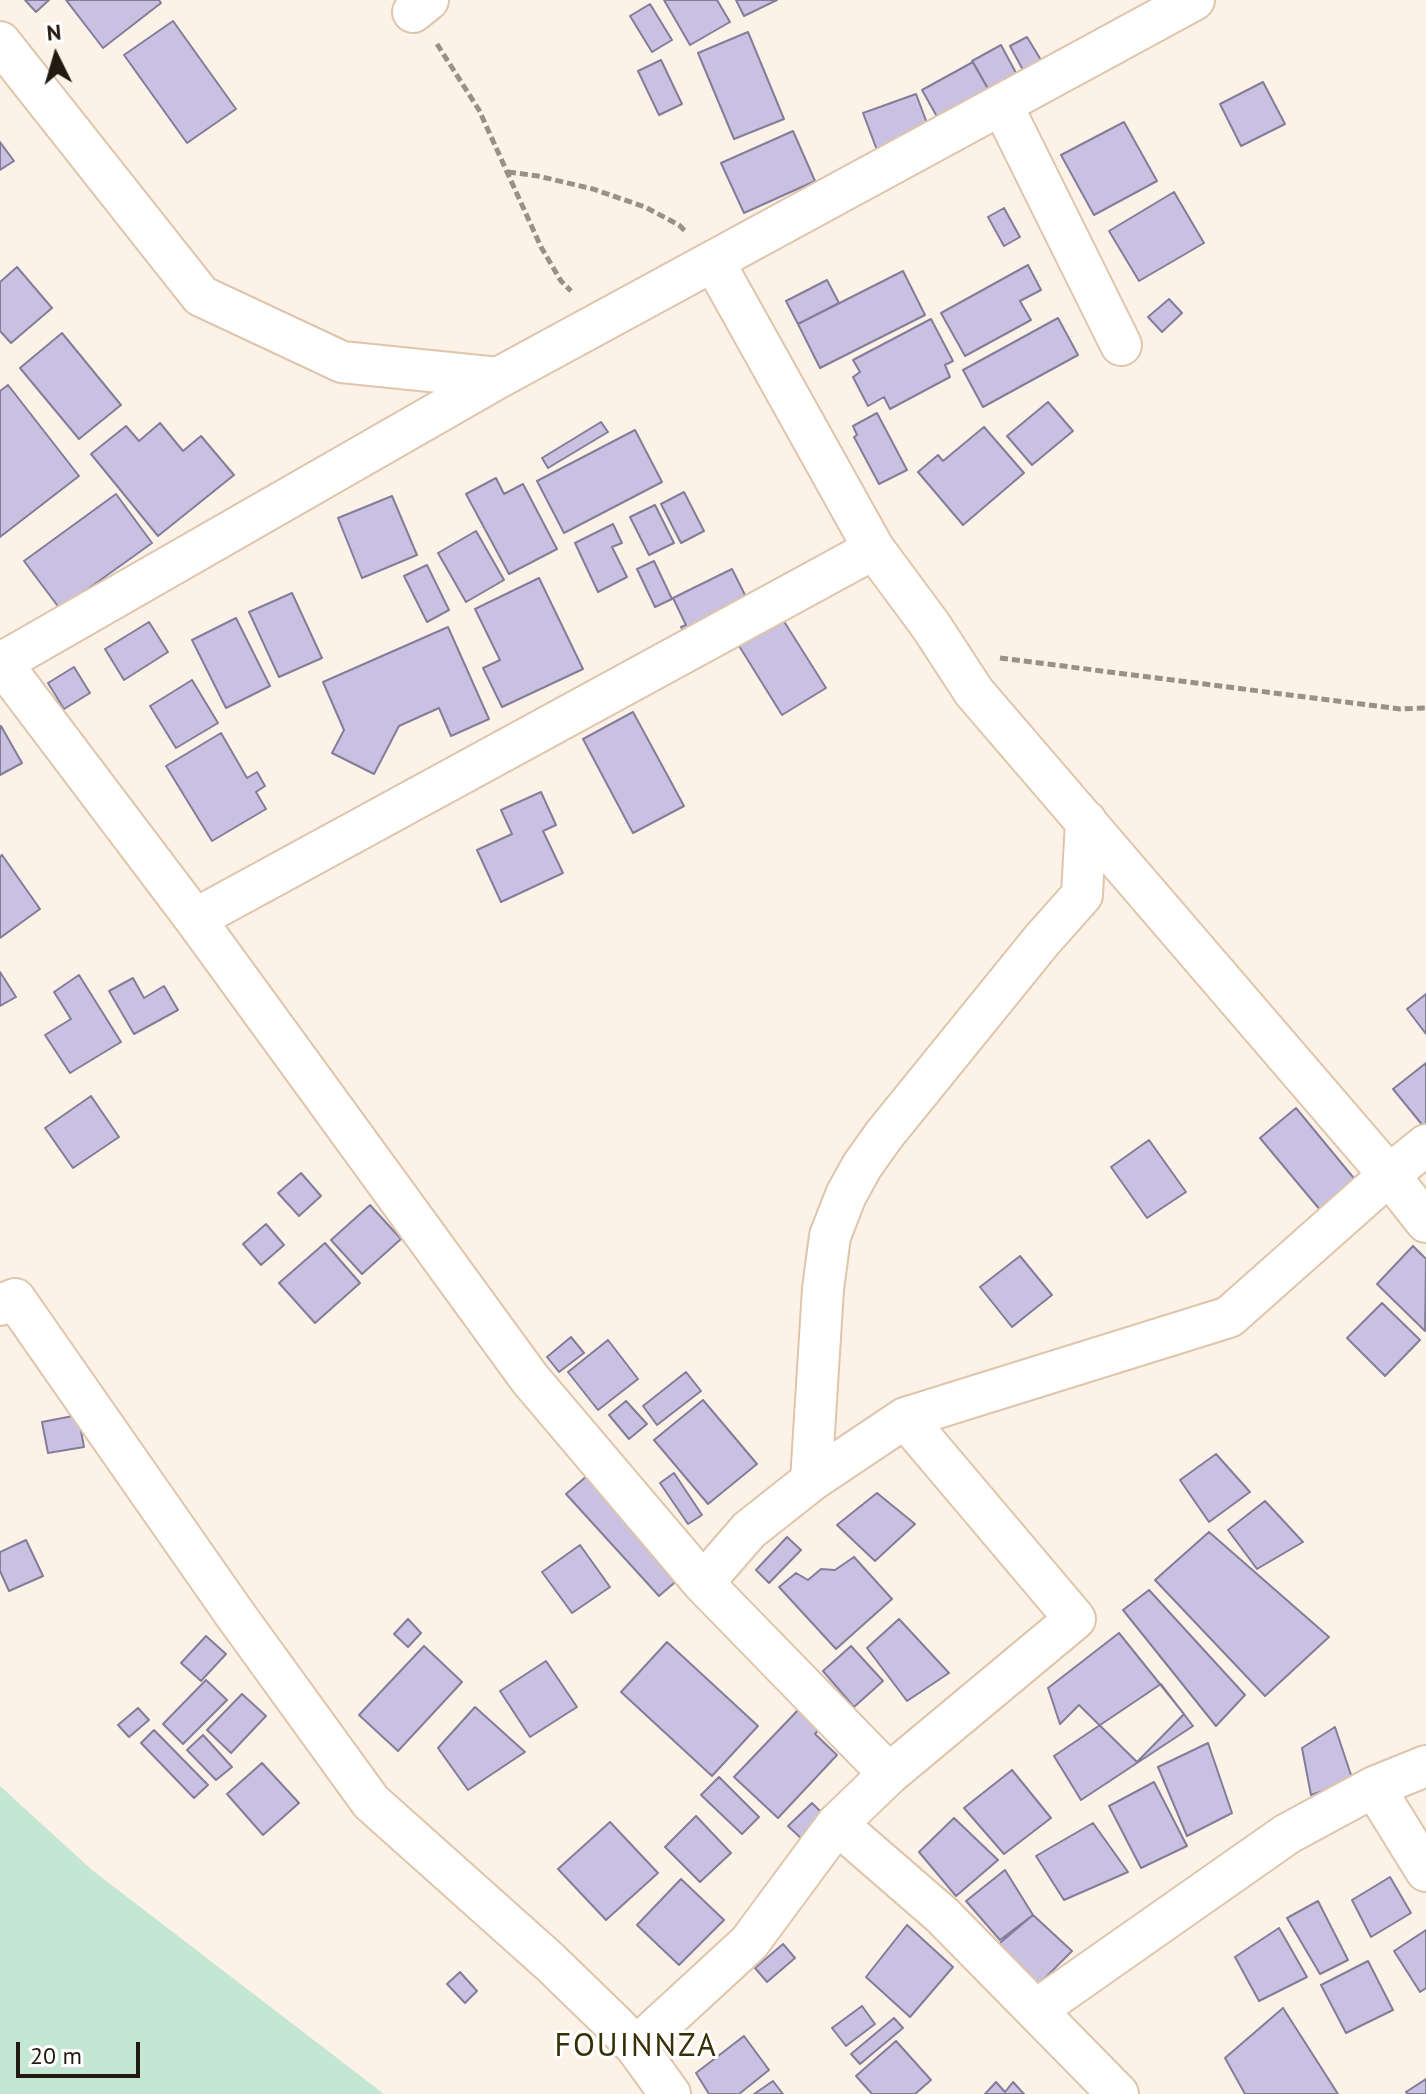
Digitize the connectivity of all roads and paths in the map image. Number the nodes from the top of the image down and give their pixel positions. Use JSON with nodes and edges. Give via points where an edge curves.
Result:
{"nodes":[{"id":1,"x":1194,"y":0,"type":"edge"},
{"id":2,"x":420,"y":6,"type":"edge"},
{"id":3,"x":0,"y":42,"type":"edge"},
{"id":4,"x":1002,"y":105,"type":"junction"},
{"id":5,"x":507,"y":172,"type":"junction"},
{"id":6,"x":714,"y":262,"type":"junction"},
{"id":7,"x":599,"y":323,"type":"junction"},
{"id":8,"x":1121,"y":345,"type":"dead end"},
{"id":9,"x":498,"y":378,"type":"junction"},
{"id":10,"x":874,"y":549,"type":"junction"},
{"id":11,"x":948,"y":652,"type":"junction"},
{"id":12,"x":1,"y":662,"type":"edge"},
{"id":13,"x":1426,"y":708,"type":"edge"},
{"id":14,"x":1086,"y":821,"type":"junction"},
{"id":15,"x":195,"y":919,"type":"junction"},
{"id":16,"x":1426,"y":1145,"type":"edge"},
{"id":17,"x":1389,"y":1175,"type":"junction"},
{"id":18,"x":1426,"y":1222,"type":"edge"},
{"id":19,"x":5,"y":1294,"type":"edge"},
{"id":20,"x":905,"y":1418,"type":"junction"},
{"id":21,"x":811,"y":1481,"type":"junction"},
{"id":22,"x":703,"y":1583,"type":"junction"},
{"id":23,"x":1426,"y":1766,"type":"edge"},
{"id":24,"x":889,"y":1774,"type":"junction"},
{"id":25,"x":1374,"y":1787,"type":"junction"},
{"id":26,"x":837,"y":1824,"type":"junction"},
{"id":27,"x":1426,"y":1871,"type":"edge"},
{"id":28,"x":1036,"y":2010,"type":"junction"},
{"id":29,"x":636,"y":2047,"type":"junction"},
{"id":30,"x":670,"y":2094,"type":"edge"},
{"id":31,"x":1118,"y":2094,"type":"edge"}],
"edges":[{"from":1,"to":4,"type":"street"},
{"from":2,"to":5,"type":"path"},
{"from":3,"to":9,"type":"street","via":[[201,296],[342,362]]},
{"from":4,"to":6,"type":"street"},
{"from":4,"to":8,"type":"street"},
{"from":5,"to":6,"type":"path","via":[[593,189],[645,207],[679,225]]},
{"from":5,"to":7,"type":"path","via":[[561,281]]},
{"from":6,"to":7,"type":"street"},
{"from":6,"to":10,"type":"street"},
{"from":7,"to":9,"type":"street"},
{"from":9,"to":12,"type":"street"},
{"from":10,"to":11,"type":"street"},
{"from":10,"to":15,"type":"street"},
{"from":11,"to":13,"type":"path"},
{"from":11,"to":14,"type":"street","via":[[974,692]]},
{"from":12,"to":15,"type":"street"},
{"from":14,"to":17,"type":"street"},
{"from":14,"to":21,"type":"street","via":[[1082,895],[884,1135],[846,1195],[830,1236],[823,1289]]},
{"from":15,"to":22,"type":"street","via":[[530,1379]]},
{"from":16,"to":17,"type":"street"},
{"from":17,"to":18,"type":"street"},
{"from":17,"to":20,"type":"street","via":[[1229,1317]]},
{"from":19,"to":29,"type":"street","via":[[371,1802],[550,1962]]},
{"from":20,"to":21,"type":"street"},
{"from":20,"to":24,"type":"street","via":[[1075,1619]]},
{"from":21,"to":22,"type":"street","via":[[749,1530]]},
{"from":22,"to":24,"type":"street"},
{"from":23,"to":25,"type":"street"},
{"from":24,"to":26,"type":"street"},
{"from":25,"to":27,"type":"street"},
{"from":25,"to":28,"type":"street","via":[[1287,1834]]},
{"from":26,"to":28,"type":"street","via":[[942,1915]]},
{"from":26,"to":29,"type":"street","via":[[749,1943]]},
{"from":28,"to":31,"type":"street"},
{"from":29,"to":30,"type":"street"}]}
